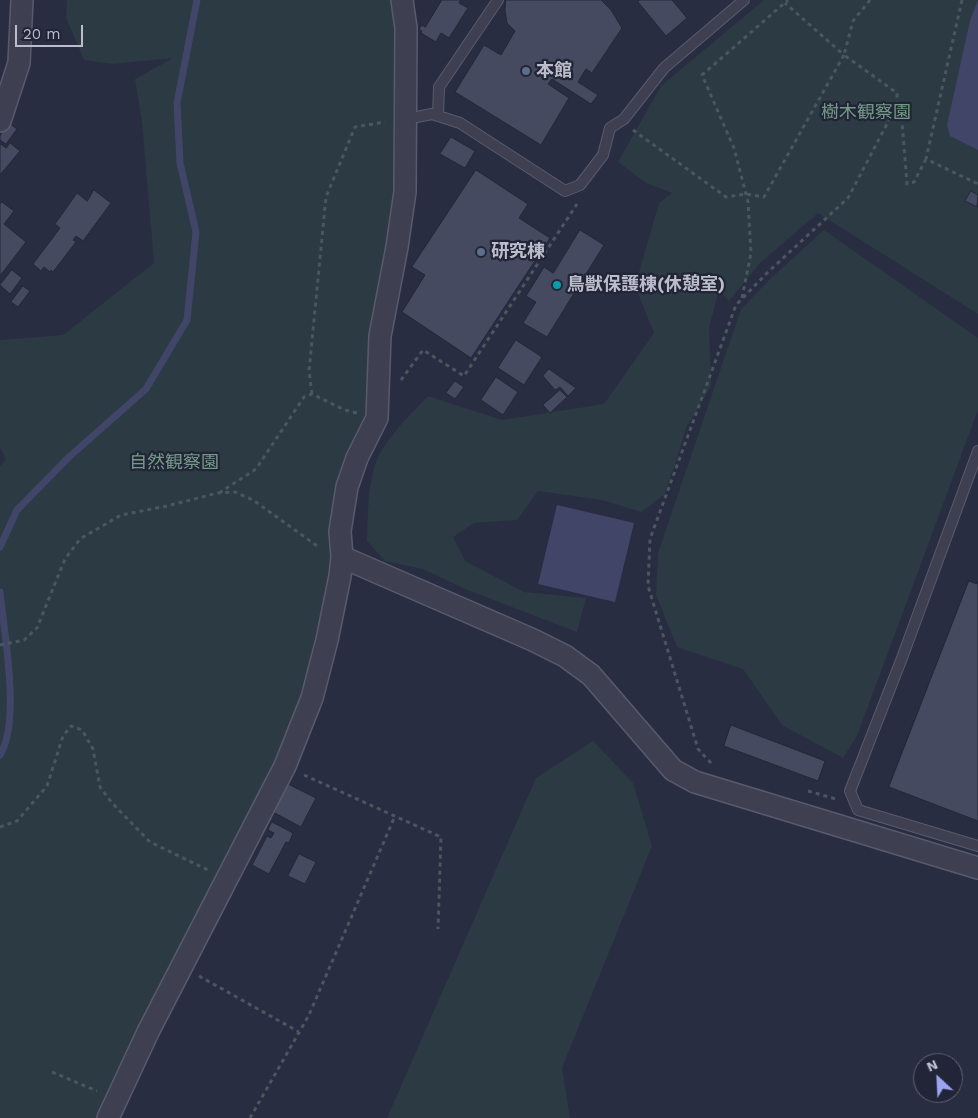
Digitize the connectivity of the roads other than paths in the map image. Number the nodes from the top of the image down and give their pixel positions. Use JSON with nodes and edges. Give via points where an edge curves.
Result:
{"nodes":[{"id":1,"x":22,"y":0,"type":"edge"},
{"id":2,"x":402,"y":0,"type":"edge"},
{"id":3,"x":498,"y":0,"type":"edge"},
{"id":4,"x":744,"y":0,"type":"edge"},
{"id":5,"x":438,"y":116,"type":"junction"},
{"id":6,"x":406,"y":119,"type":"junction"},
{"id":7,"x":0,"y":121,"type":"edge"},
{"id":8,"x":978,"y":452,"type":"edge"},
{"id":9,"x":342,"y":557,"type":"junction"},
{"id":10,"x":978,"y":846,"type":"edge"},
{"id":11,"x":978,"y":868,"type":"edge"},
{"id":12,"x":108,"y":1118,"type":"edge"}],
"edges":[{"from":1,"to":7,"type":"street","via":[[19,63]]},
{"from":2,"to":6,"type":"street","via":[[406,28]]},
{"from":3,"to":5,"type":"lane","via":[[439,87]]},
{"from":4,"to":5,"type":"lane","via":[[664,68],[620,121],[610,128],[603,155],[580,185],[565,190],[460,122]]},
{"from":5,"to":6,"type":"lane","via":[[432,114]]},
{"from":6,"to":9,"type":"street","via":[[405,192],[380,336],[377,418],[347,487],[340,531]]},
{"from":8,"to":10,"type":"lane","via":[[850,791],[858,810]]},
{"from":9,"to":11,"type":"street","via":[[565,656],[591,675],[673,770],[694,782]]},
{"from":9,"to":12,"type":"street","via":[[327,640],[312,698],[285,766],[148,1032]]}]}
